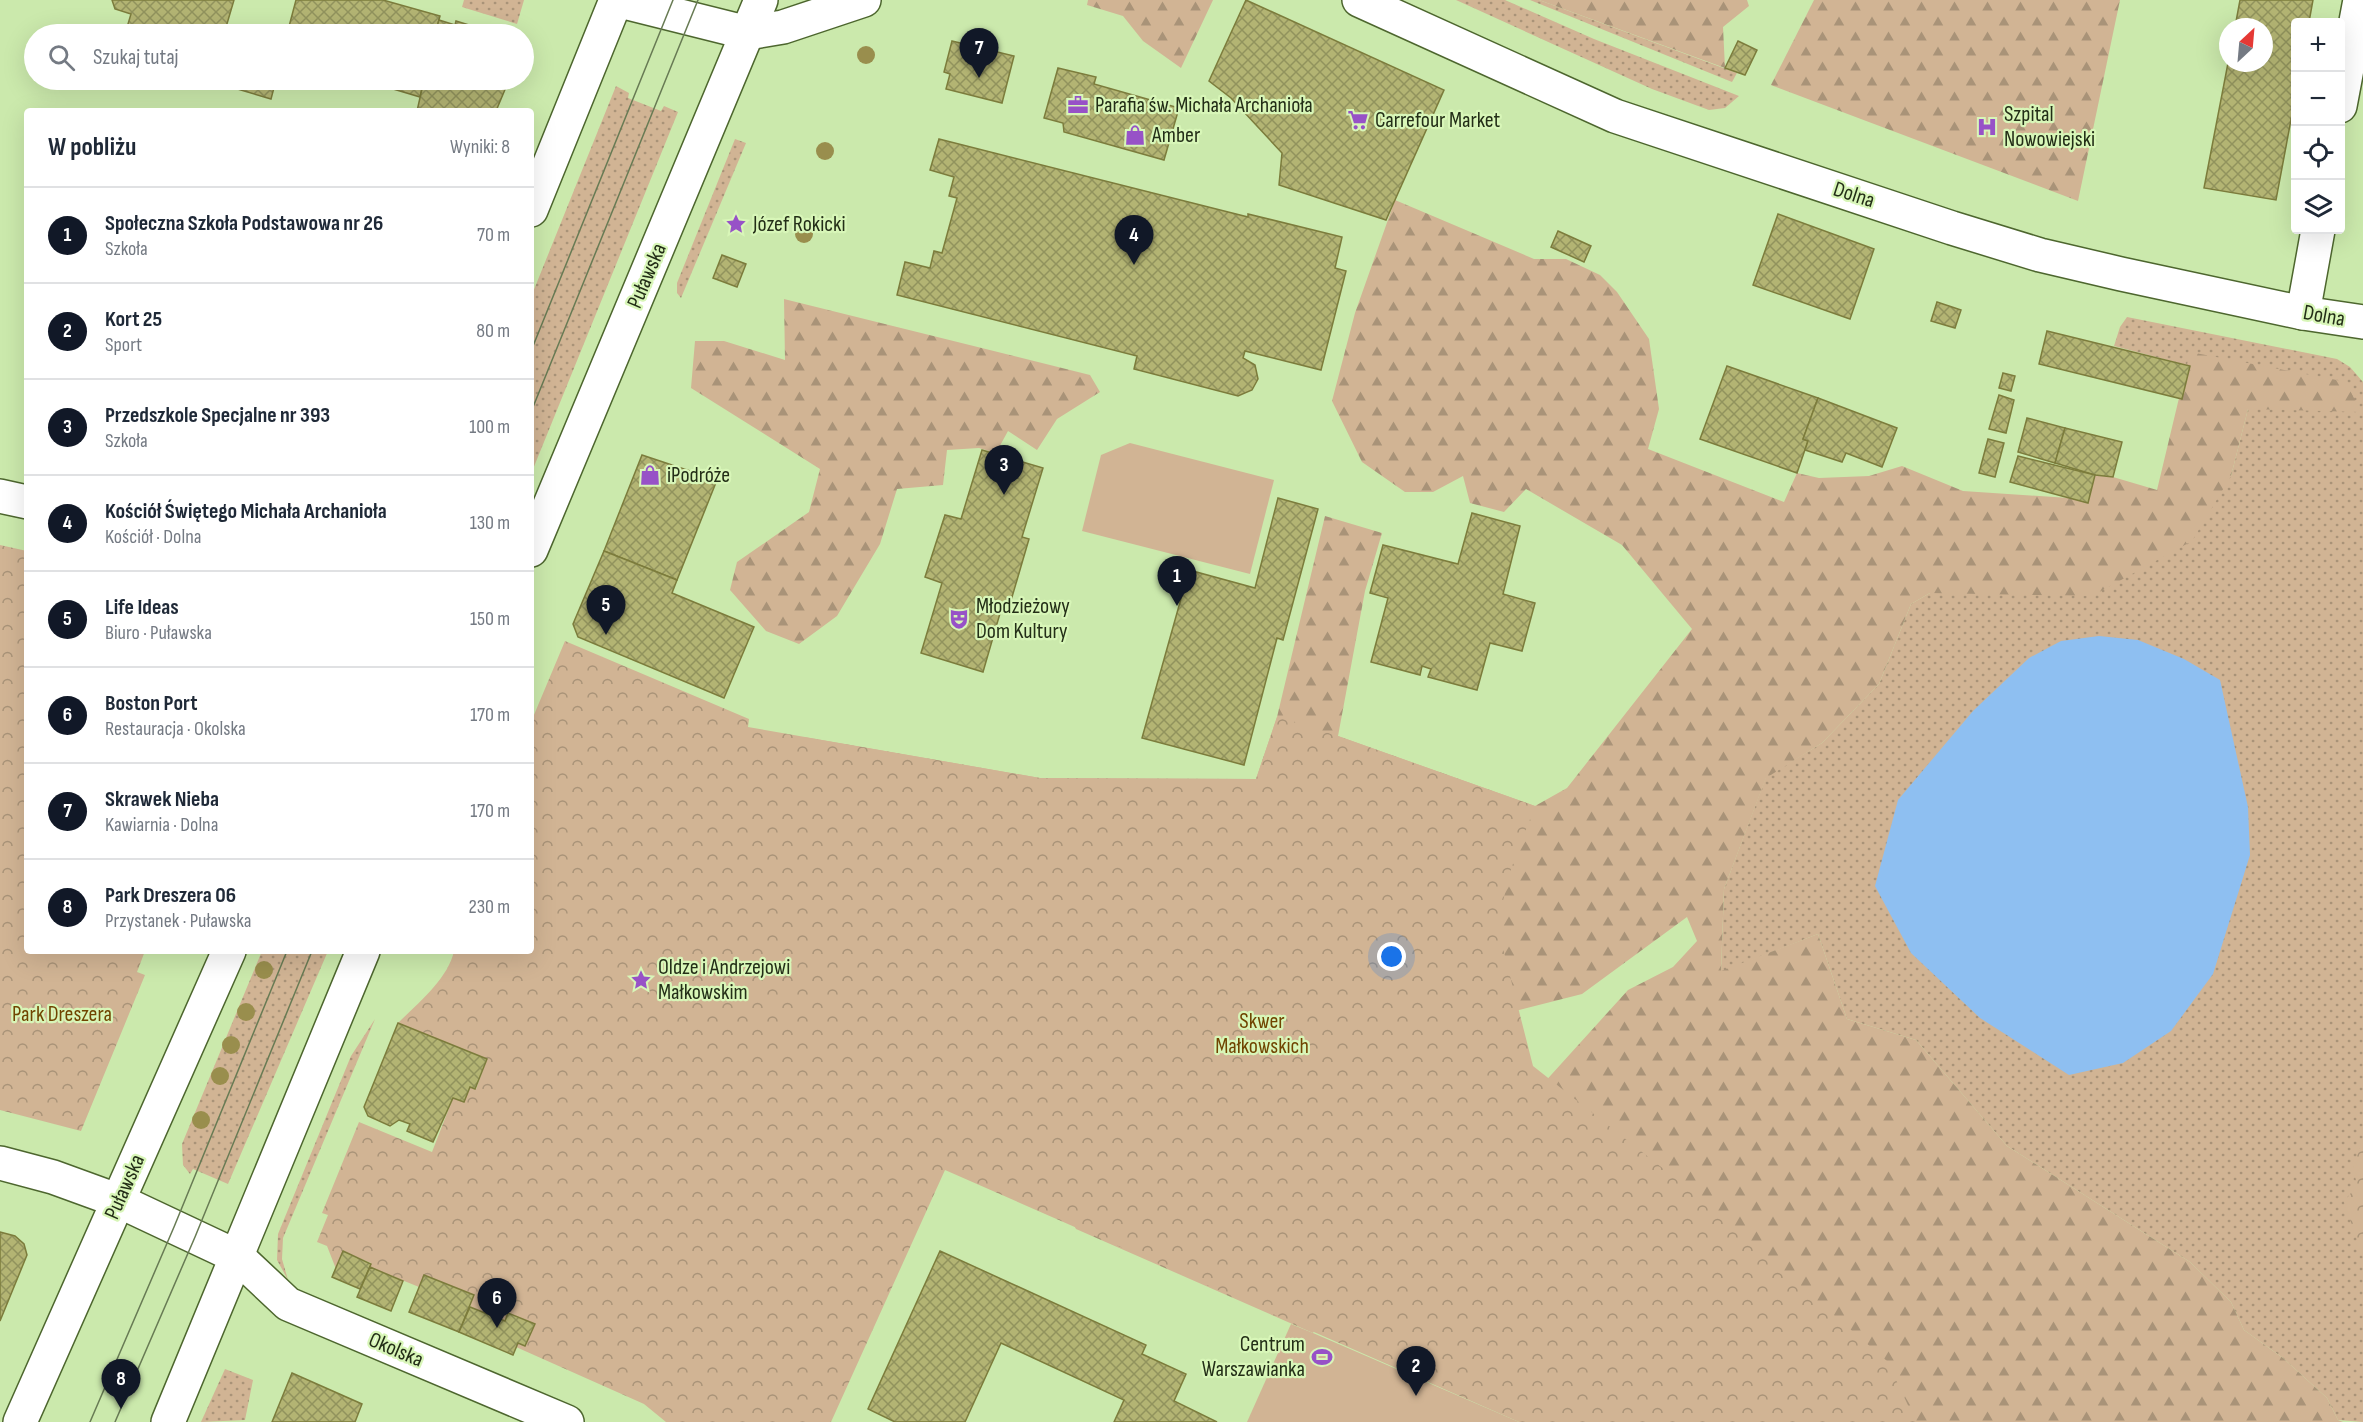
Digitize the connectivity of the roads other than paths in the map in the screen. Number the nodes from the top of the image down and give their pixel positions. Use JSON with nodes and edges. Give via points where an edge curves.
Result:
{"nodes":[{"id":1,"x":616,"y":0,"type":"edge"},
{"id":2,"x":760,"y":0,"type":"edge"},
{"id":3,"x":864,"y":0,"type":"edge"},
{"id":4,"x":2360,"y":0,"type":"edge"},
{"id":5,"x":1359,"y":1,"type":"edge"},
{"id":6,"x":748,"y":33,"type":"junction"},
{"id":7,"x":2345,"y":80,"type":"edge"},
{"id":8,"x":534,"y":203,"type":"edge"},
{"id":9,"x":2317,"y":234,"type":"edge"},
{"id":10,"x":2302,"y":312,"type":"junction"},
{"id":11,"x":2363,"y":322,"type":"edge"},
{"id":12,"x":0,"y":496,"type":"edge"},
{"id":13,"x":24,"y":501,"type":"edge"},
{"id":14,"x":534,"y":543,"type":"edge"},
{"id":15,"x":228,"y":954,"type":"edge"},
{"id":16,"x":362,"y":954,"type":"edge"},
{"id":17,"x":0,"y":1163,"type":"edge"},
{"id":18,"x":119,"y":1201,"type":"junction"},
{"id":19,"x":238,"y":1257,"type":"junction"},
{"id":20,"x":20,"y":1422,"type":"edge"},
{"id":21,"x":168,"y":1422,"type":"edge"},
{"id":22,"x":567,"y":1422,"type":"edge"}],
"edges":[{"from":1,"to":6,"type":"main road"},
{"from":1,"to":8,"type":"main road"},
{"from":2,"to":6,"type":"main road","name":"Puławska"},
{"from":3,"to":6,"type":"main road","via":[[783,27]]},
{"from":4,"to":7,"type":"main road"},
{"from":5,"to":10,"type":"main road","name":"Dolna","via":[[1615,116],[1724,154],[2040,255]]},
{"from":6,"to":14,"type":"main road","name":"Puławska"},
{"from":9,"to":10,"type":"main road"},
{"from":10,"to":11,"type":"main road","name":"Dolna"},
{"from":12,"to":13,"type":"main road"},
{"from":15,"to":18,"type":"main road","name":"Puławska"},
{"from":16,"to":19,"type":"main road"},
{"from":17,"to":18,"type":"main road","name":"Okolska"},
{"from":18,"to":19,"type":"main road","name":"Okolska"},
{"from":18,"to":20,"type":"main road","name":"Puławska"},
{"from":19,"to":21,"type":"main road"},
{"from":19,"to":22,"type":"main road","name":"Okolska","via":[[288,1304]]}]}
